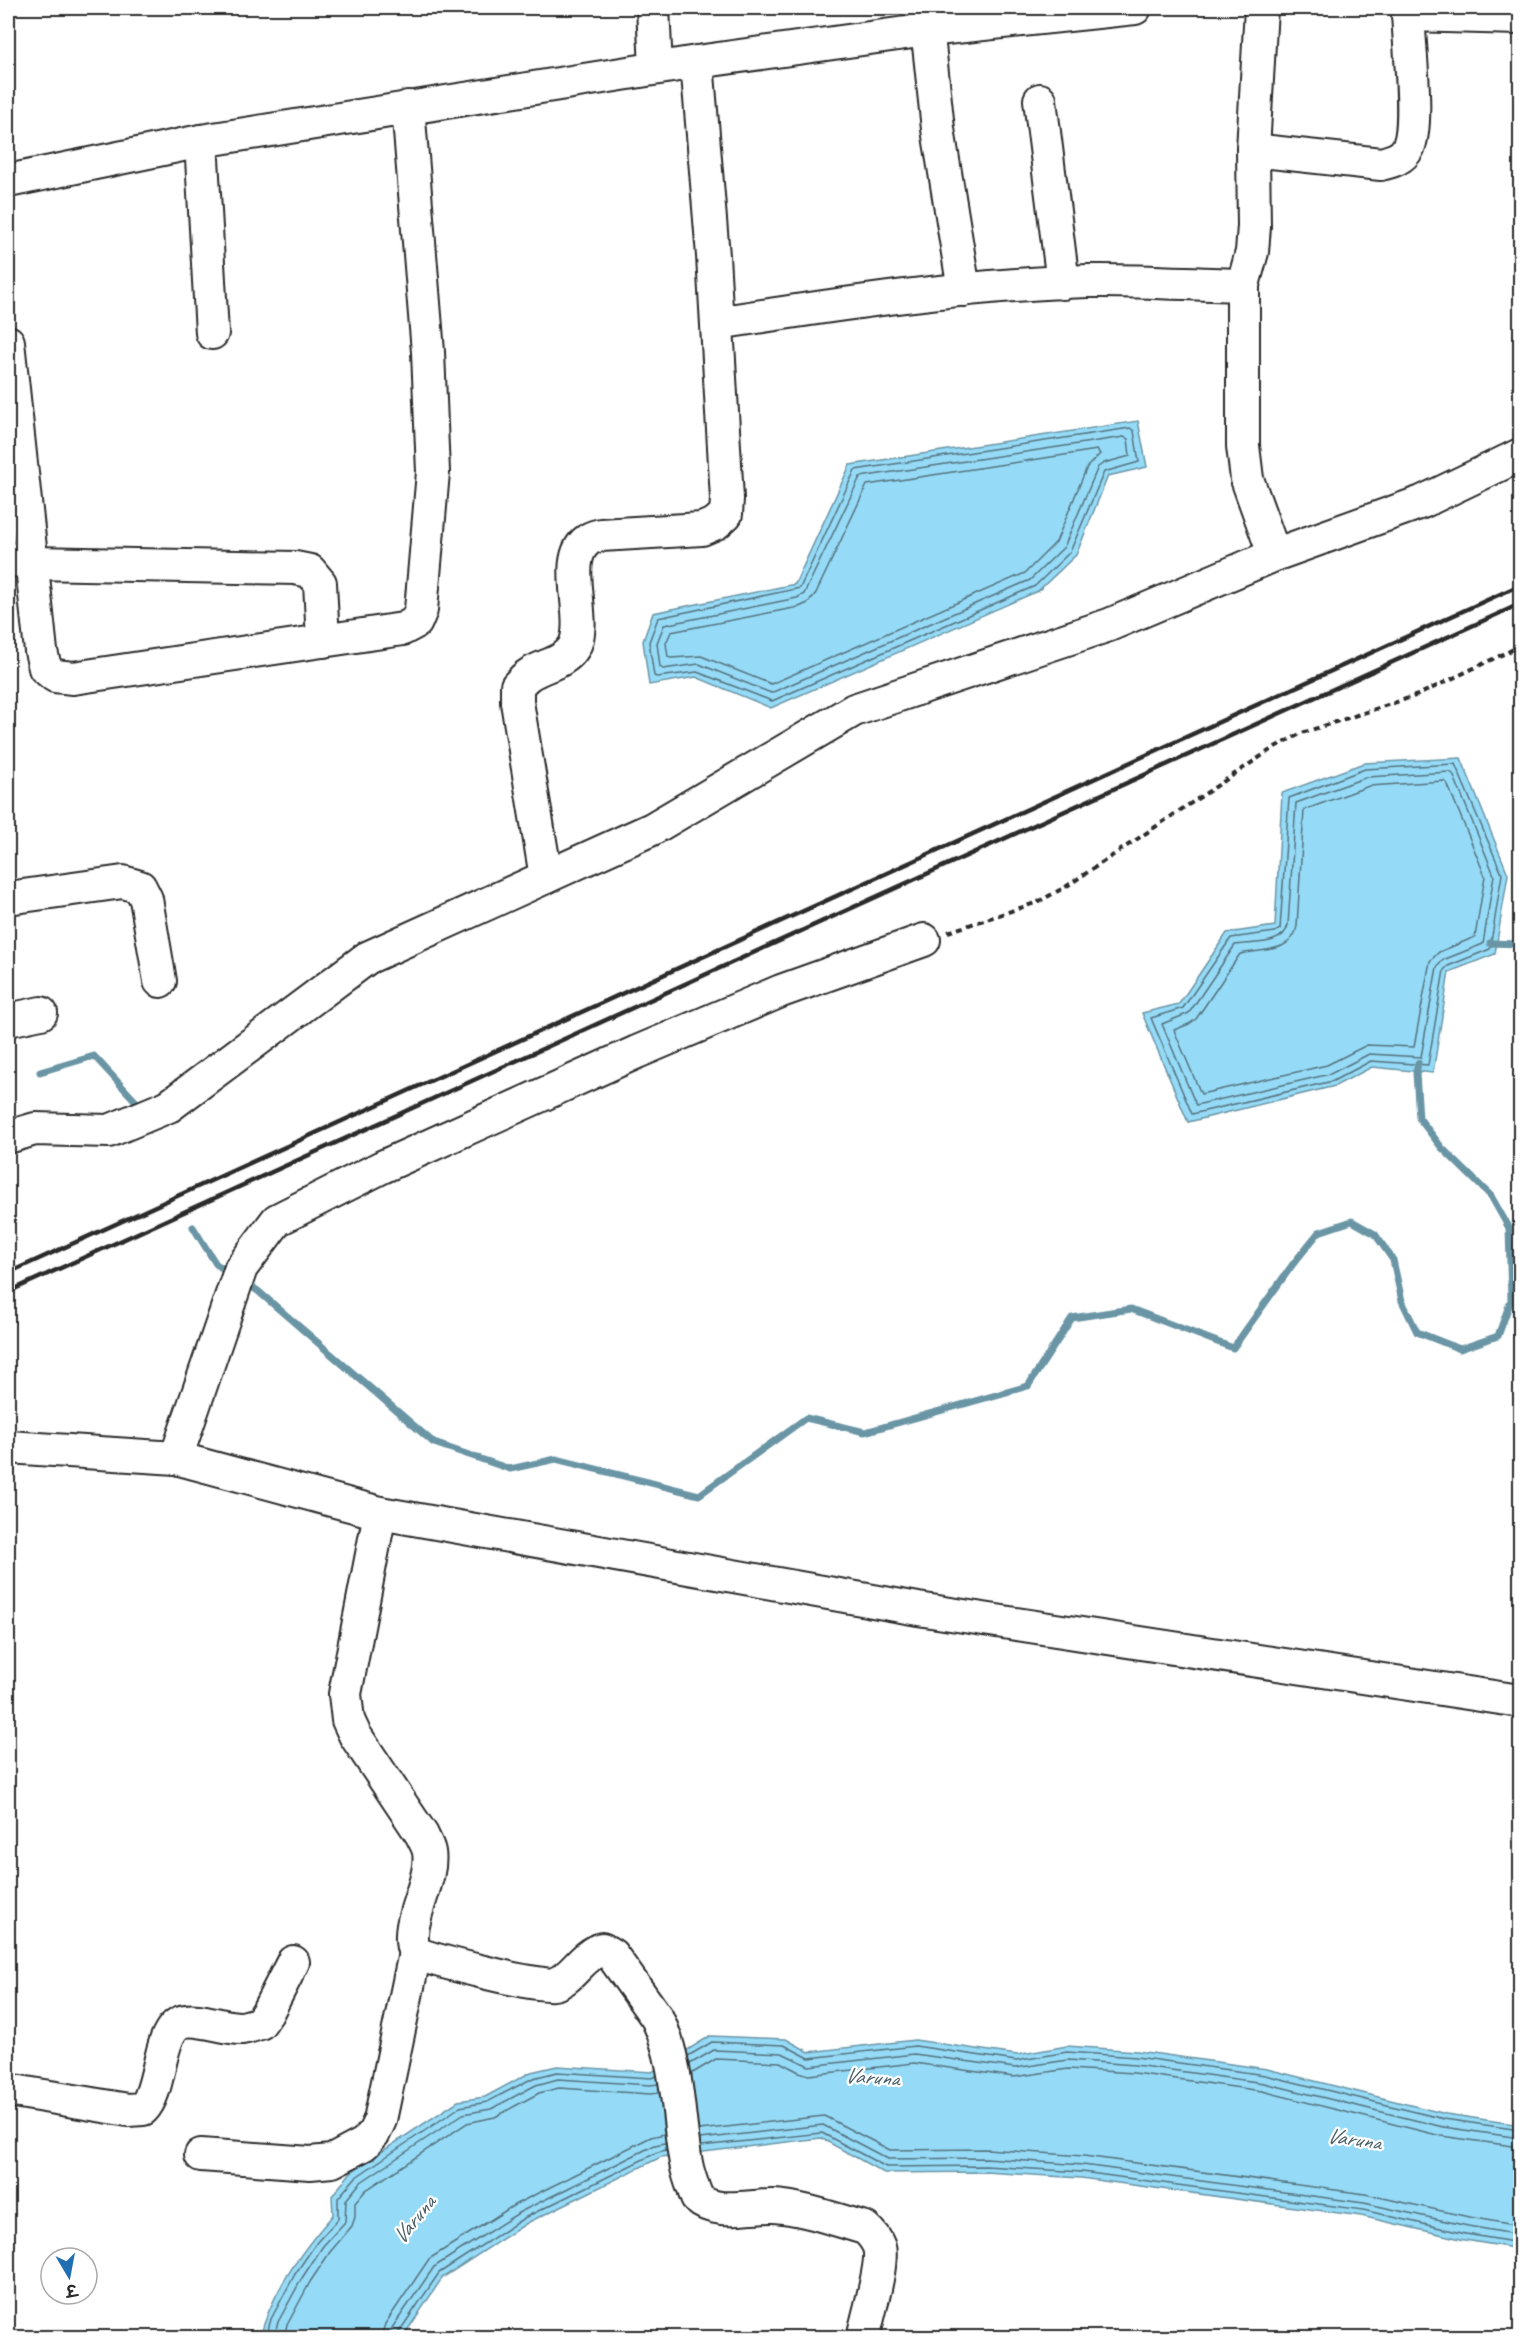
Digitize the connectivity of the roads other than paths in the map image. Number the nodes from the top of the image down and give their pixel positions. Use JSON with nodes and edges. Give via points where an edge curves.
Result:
{"nodes":[{"id":1,"x":653,"y":8,"type":"edge"},
{"id":2,"x":1135,"y":8,"type":"edge"},
{"id":3,"x":1261,"y":8,"type":"edge"},
{"id":4,"x":1408,"y":11,"type":"edge"},
{"id":5,"x":1521,"y":18,"type":"edge"},
{"id":6,"x":926,"y":19,"type":"edge"},
{"id":7,"x":697,"y":62,"type":"junction"},
{"id":8,"x":656,"y":68,"type":"junction"},
{"id":9,"x":1040,"y":100,"type":"dead end"},
{"id":10,"x":408,"y":107,"type":"junction"},
{"id":11,"x":201,"y":141,"type":"junction"},
{"id":12,"x":1253,"y":150,"type":"junction"},
{"id":13,"x":8,"y":182,"type":"edge"},
{"id":14,"x":1063,"y":283,"type":"junction"},
{"id":15,"x":1243,"y":285,"type":"junction"},
{"id":16,"x":964,"y":290,"type":"junction"},
{"id":17,"x":717,"y":323,"type":"junction"},
{"id":18,"x":212,"y":333,"type":"dead end"},
{"id":19,"x":8,"y":342,"type":"edge"},
{"id":20,"x":1521,"y":455,"type":"edge"},
{"id":21,"x":1277,"y":554,"type":"junction"},
{"id":22,"x":20,"y":561,"type":"edge"},
{"id":23,"x":323,"y":641,"type":"junction"},
{"id":24,"x":546,"y":877,"type":"junction"},
{"id":25,"x":8,"y":898,"type":"edge"},
{"id":26,"x":924,"y":940,"type":"road end"},
{"id":27,"x":160,"y":981,"type":"dead end"},
{"id":28,"x":41,"y":1013,"type":"dead end"},
{"id":29,"x":8,"y":1020,"type":"edge"},
{"id":30,"x":8,"y":1137,"type":"edge"},
{"id":31,"x":8,"y":1447,"type":"edge"},
{"id":32,"x":176,"y":1458,"type":"junction"},
{"id":33,"x":380,"y":1513,"type":"junction"},
{"id":34,"x":1521,"y":1701,"type":"edge"},
{"id":35,"x":415,"y":1953,"type":"junction"},
{"id":36,"x":293,"y":1962,"type":"dead end"},
{"id":37,"x":8,"y":2090,"type":"edge"},
{"id":38,"x":201,"y":2155,"type":"dead end"},
{"id":39,"x":863,"y":2337,"type":"edge"}],
"edges":[{"from":1,"to":8,"type":"street"},
{"from":2,"to":6,"type":"street"},
{"from":3,"to":12,"type":"street"},
{"from":4,"to":5,"type":"street"},
{"from":4,"to":12,"type":"street","via":[[1413,126],[1408,147],[1400,158],[1381,164]]},
{"from":6,"to":7,"type":"street"},
{"from":6,"to":16,"type":"street","via":[[938,129]]},
{"from":7,"to":8,"type":"street"},
{"from":7,"to":17,"type":"street"},
{"from":8,"to":10,"type":"street"},
{"from":9,"to":14,"type":"street"},
{"from":10,"to":11,"type":"street"},
{"from":10,"to":23,"type":"street","via":[[428,352],[433,471],[421,610],[416,622],[403,629]]},
{"from":11,"to":13,"type":"street"},
{"from":11,"to":18,"type":"street"},
{"from":12,"to":15,"type":"street","via":[[1254,226]]},
{"from":14,"to":15,"type":"street"},
{"from":14,"to":16,"type":"street"},
{"from":15,"to":21,"type":"street","via":[[1242,446],[1247,479]]},
{"from":16,"to":17,"type":"street"},
{"from":17,"to":24,"type":"street","via":[[726,514],[702,529],[601,535],[587,540],[575,562],[579,633],[573,649],[562,659],[528,675],[517,686]]},
{"from":19,"to":22,"type":"street"},
{"from":20,"to":21,"type":"street","via":[[1422,502]]},
{"from":21,"to":24,"type":"street","via":[[1101,628],[854,711],[652,829]]},
{"from":22,"to":23,"type":"street","via":[[310,571],[320,583]]},
{"from":22,"to":23,"type":"street","via":[[45,668],[55,676],[73,678]]},
{"from":24,"to":30,"type":"street","via":[[367,958],[169,1106],[109,1131],[35,1129]]},
{"from":25,"to":27,"type":"street","via":[[123,882],[140,887],[146,899]]},
{"from":26,"to":32,"type":"street","via":[[780,991],[637,1052],[382,1167],[277,1220],[236,1280]]},
{"from":28,"to":29,"type":"street"},
{"from":31,"to":32,"type":"street"},
{"from":32,"to":33,"type":"street"},
{"from":33,"to":34,"type":"street","via":[[918,1609]]},
{"from":33,"to":35,"type":"street","via":[[345,1694],[348,1720],[355,1735],[422,1834],[429,1853],[413,1933]]},
{"from":35,"to":38,"type":"street","via":[[380,2120],[364,2144],[332,2161],[310,2163]]},
{"from":35,"to":39,"type":"street","via":[[554,1985],[591,1952],[602,1949],[612,1955],[657,2018],[669,2049],[686,2165],[697,2199],[712,2207],[788,2208],[872,2233],[880,2249],[879,2267]]},
{"from":36,"to":37,"type":"street","via":[[260,2023],[241,2028],[182,2022],[172,2030],[151,2102],[143,2109],[128,2110]]}]}
